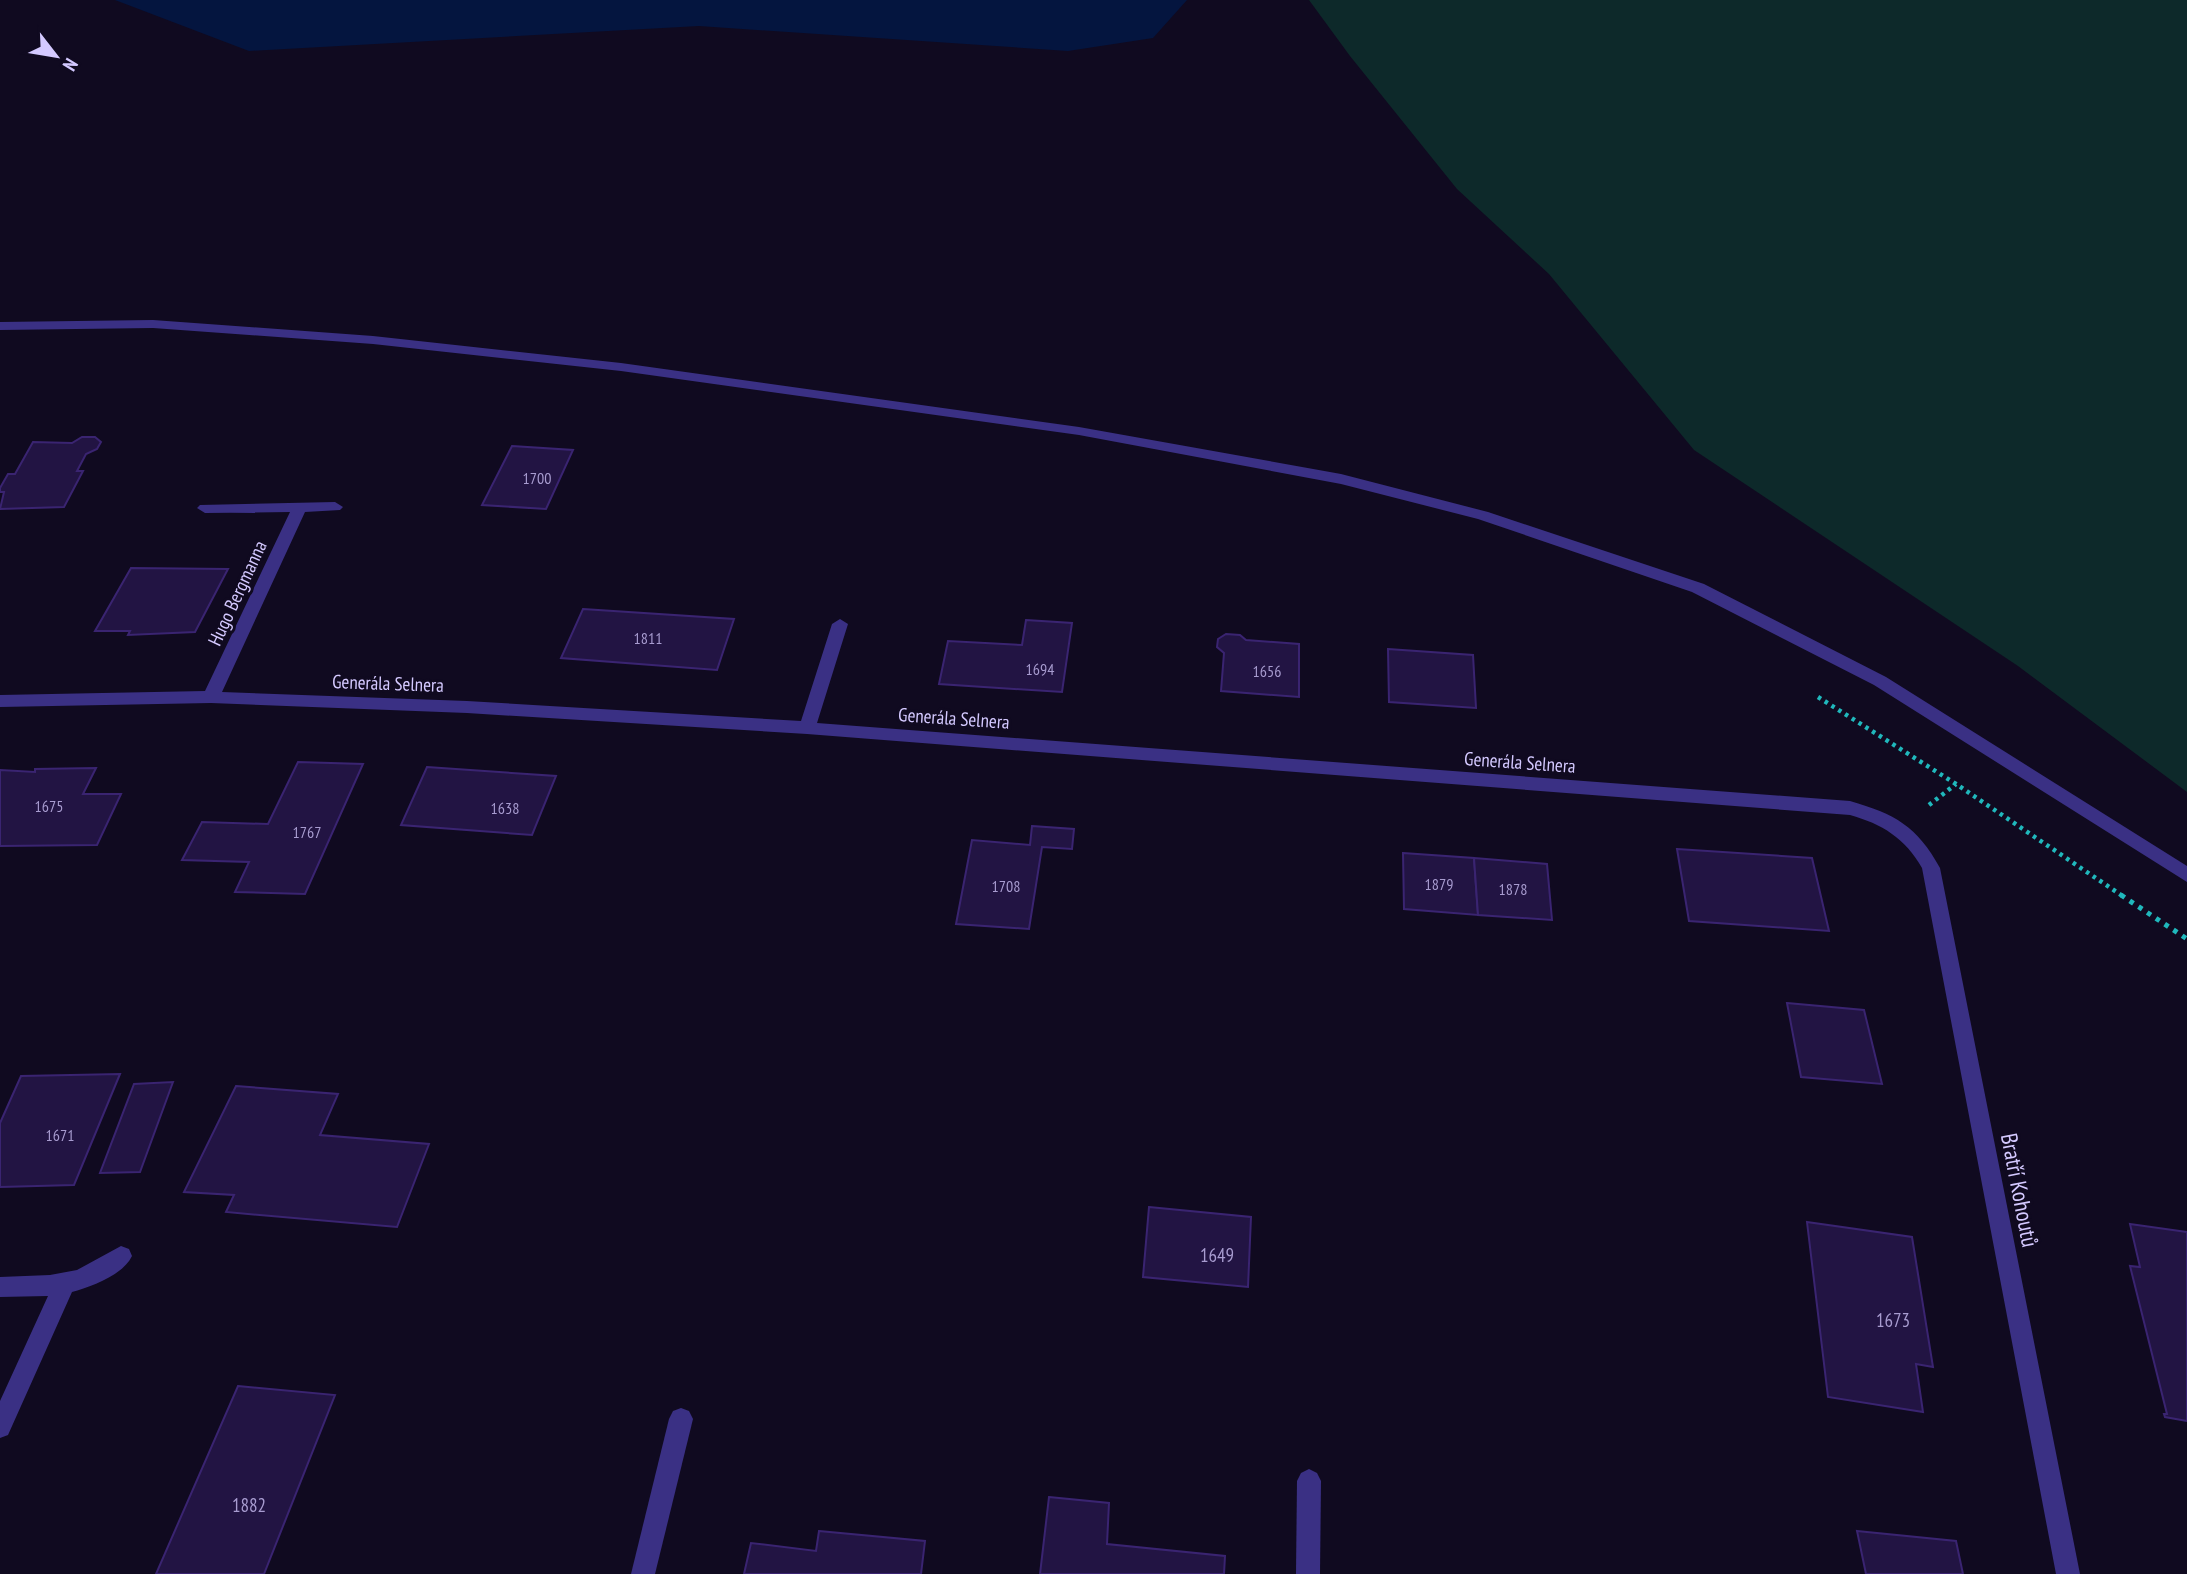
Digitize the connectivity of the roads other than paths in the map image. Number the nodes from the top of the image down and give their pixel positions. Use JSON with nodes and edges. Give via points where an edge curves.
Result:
{"nodes":[{"id":1,"x":0,"y":326,"type":"edge"},
{"id":2,"x":300,"y":507,"type":"junction"},
{"id":3,"x":335,"y":507,"type":"dead end"},
{"id":4,"x":205,"y":508,"type":"dead end"},
{"id":5,"x":840,"y":624,"type":"dead end"},
{"id":6,"x":211,"y":697,"type":"junction"},
{"id":7,"x":0,"y":701,"type":"edge"},
{"id":8,"x":807,"y":728,"type":"junction"},
{"id":9,"x":1900,"y":827,"type":"joint"},
{"id":10,"x":2187,"y":875,"type":"edge"},
{"id":11,"x":121,"y":1256,"type":"dead end"},
{"id":12,"x":64,"y":1285,"type":"junction"},
{"id":13,"x":0,"y":1287,"type":"edge"},
{"id":14,"x":681,"y":1419,"type":"dead end"},
{"id":15,"x":0,"y":1427,"type":"edge"},
{"id":16,"x":1309,"y":1482,"type":"dead end"},
{"id":17,"x":642,"y":1574,"type":"edge"},
{"id":18,"x":1308,"y":1574,"type":"edge"},
{"id":19,"x":2068,"y":1574,"type":"edge"}],
"edges":[{"from":1,"to":10,"type":"street","via":[[153,324],[373,340],[621,367],[1079,430],[1341,479],[1483,515],[1698,588],[1880,681]]},
{"from":2,"to":3,"type":"street"},
{"from":2,"to":4,"type":"street"},
{"from":2,"to":6,"type":"street","name":"Hugo Bergmanna"},
{"from":5,"to":8,"type":"street"},
{"from":6,"to":7,"type":"street","name":"Generála Selnera"},
{"from":6,"to":8,"type":"street","name":"Generála Selnera"},
{"from":8,"to":9,"type":"street","name":"Generála Selnera","via":[[1850,808]]},
{"from":9,"to":19,"type":"street","name":"Bratří Kohoutů","via":[[1919,844],[1931,868]]},
{"from":11,"to":12,"type":"street","via":[[89,1278]]},
{"from":12,"to":13,"type":"street"},
{"from":12,"to":15,"type":"street"},
{"from":14,"to":17,"type":"street"},
{"from":16,"to":18,"type":"street"}]}
